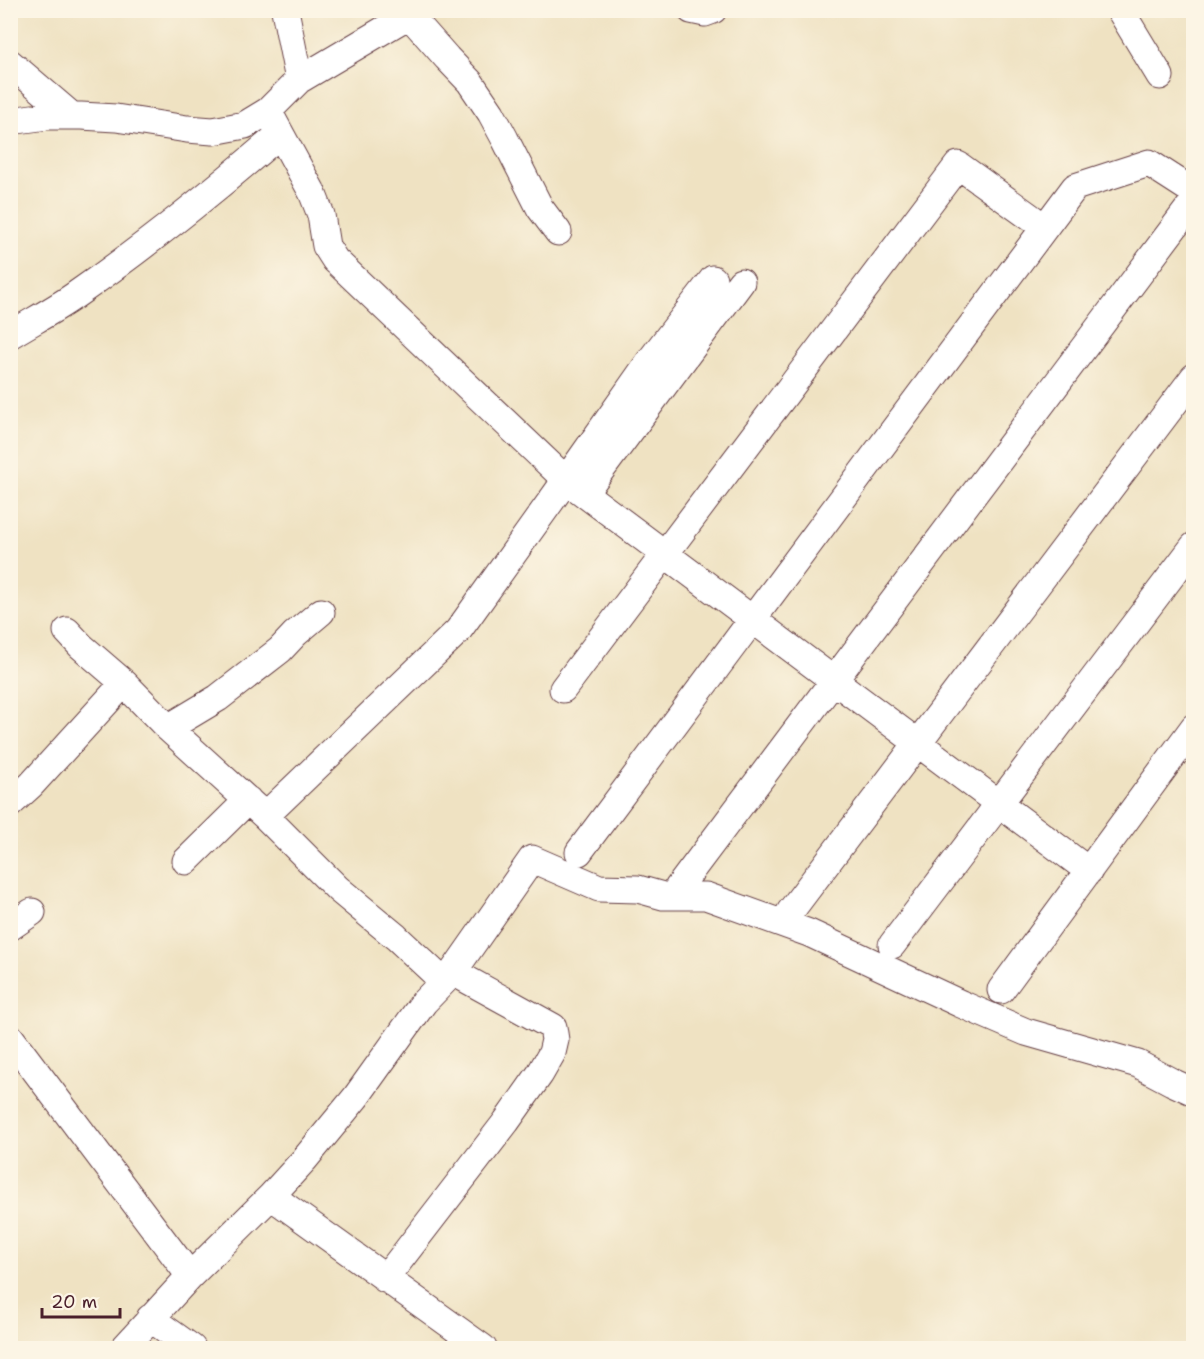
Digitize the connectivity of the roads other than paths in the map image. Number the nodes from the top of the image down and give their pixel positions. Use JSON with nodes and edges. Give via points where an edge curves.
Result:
{"nodes":[{"id":1,"x":285,"y":10,"type":"edge"},
{"id":2,"x":691,"y":10,"type":"edge"},
{"id":3,"x":713,"y":10,"type":"edge"},
{"id":4,"x":1120,"y":10,"type":"edge"},
{"id":5,"x":411,"y":13,"type":"edge"},
{"id":6,"x":10,"y":63,"type":"edge"},
{"id":7,"x":1160,"y":76,"type":"dead end"},
{"id":8,"x":299,"y":80,"type":"junction"},
{"id":9,"x":72,"y":116,"type":"junction"},
{"id":10,"x":10,"y":121,"type":"edge"},
{"id":11,"x":274,"y":122,"type":"junction"},
{"id":12,"x":1194,"y":192,"type":"edge"},
{"id":13,"x":1194,"y":201,"type":"edge"},
{"id":14,"x":1044,"y":227,"type":"junction"},
{"id":15,"x":558,"y":232,"type":"dead end"},
{"id":16,"x":714,"y":279,"type":"dead end"},
{"id":17,"x":741,"y":282,"type":"dead end"},
{"id":18,"x":10,"y":334,"type":"edge"},
{"id":19,"x":1194,"y":377,"type":"edge"},
{"id":20,"x":575,"y":487,"type":"junction"},
{"id":21,"x":1194,"y":546,"type":"edge"},
{"id":22,"x":665,"y":554,"type":"junction"},
{"id":23,"x":321,"y":612,"type":"dead end"},
{"id":24,"x":752,"y":620,"type":"junction"},
{"id":25,"x":67,"y":631,"type":"dead end"},
{"id":26,"x":834,"y":680,"type":"junction"},
{"id":27,"x":124,"y":683,"type":"junction"},
{"id":28,"x":563,"y":688,"type":"dead end"},
{"id":29,"x":1194,"y":727,"type":"edge"},
{"id":30,"x":168,"y":728,"type":"junction"},
{"id":31,"x":918,"y":743,"type":"junction"},
{"id":32,"x":10,"y":804,"type":"edge"},
{"id":33,"x":999,"y":804,"type":"junction"},
{"id":34,"x":256,"y":808,"type":"junction"},
{"id":35,"x":579,"y":852,"type":"dead end"},
{"id":36,"x":186,"y":861,"type":"dead end"},
{"id":37,"x":1089,"y":871,"type":"junction"},
{"id":38,"x":678,"y":888,"type":"dead end"},
{"id":39,"x":32,"y":912,"type":"dead end"},
{"id":40,"x":790,"y":912,"type":"dead end"},
{"id":41,"x":10,"y":927,"type":"edge"},
{"id":42,"x":892,"y":945,"type":"dead end"},
{"id":43,"x":448,"y":977,"type":"junction"},
{"id":44,"x":1001,"y":990,"type":"dead end"},
{"id":45,"x":10,"y":1037,"type":"edge"},
{"id":46,"x":1194,"y":1092,"type":"edge"},
{"id":47,"x":271,"y":1196,"type":"junction"},
{"id":48,"x":190,"y":1275,"type":"junction"},
{"id":49,"x":385,"y":1279,"type":"junction"},
{"id":50,"x":150,"y":1318,"type":"junction"},
{"id":51,"x":124,"y":1348,"type":"edge"},
{"id":52,"x":192,"y":1348,"type":"edge"},
{"id":53,"x":483,"y":1348,"type":"edge"}],
"edges":[{"from":1,"to":8,"type":"street"},
{"from":2,"to":3,"type":"street"},
{"from":4,"to":7,"type":"street"},
{"from":5,"to":8,"type":"street"},
{"from":5,"to":15,"type":"street","via":[[470,82],[496,122],[540,208]]},
{"from":6,"to":9,"type":"street"},
{"from":8,"to":11,"type":"street"},
{"from":9,"to":10,"type":"street"},
{"from":9,"to":11,"type":"street","via":[[213,131]]},
{"from":11,"to":18,"type":"street","via":[[215,190],[72,298]]},
{"from":11,"to":20,"type":"street","via":[[312,192],[326,246],[335,260]]},
{"from":12,"to":14,"type":"street","via":[[1149,163],[1075,187]]},
{"from":13,"to":26,"type":"street"},
{"from":14,"to":22,"type":"street","via":[[957,165]]},
{"from":14,"to":24,"type":"street"},
{"from":16,"to":20,"type":"street","via":[[649,362]]},
{"from":17,"to":20,"type":"street"},
{"from":19,"to":31,"type":"street"},
{"from":20,"to":22,"type":"street"},
{"from":20,"to":34,"type":"street","via":[[458,631]]},
{"from":21,"to":33,"type":"street"},
{"from":22,"to":24,"type":"street"},
{"from":22,"to":28,"type":"street"},
{"from":23,"to":30,"type":"street","via":[[218,698]]},
{"from":24,"to":26,"type":"street"},
{"from":24,"to":35,"type":"street"},
{"from":25,"to":27,"type":"street"},
{"from":26,"to":31,"type":"street"},
{"from":26,"to":38,"type":"street"},
{"from":27,"to":30,"type":"street"},
{"from":27,"to":32,"type":"street"},
{"from":29,"to":37,"type":"street"},
{"from":30,"to":34,"type":"street"},
{"from":31,"to":33,"type":"street"},
{"from":31,"to":40,"type":"street"},
{"from":33,"to":37,"type":"street"},
{"from":33,"to":42,"type":"street"},
{"from":34,"to":36,"type":"street"},
{"from":34,"to":43,"type":"street","via":[[338,889]]},
{"from":37,"to":44,"type":"street"},
{"from":39,"to":41,"type":"street"},
{"from":43,"to":46,"type":"street","via":[[532,859],[599,888],[638,889],[663,896],[706,896],[808,933],[1026,1032],[1138,1064]]},
{"from":43,"to":47,"type":"street","via":[[424,1002],[356,1097]]},
{"from":43,"to":49,"type":"street","via":[[553,1027],[555,1040],[540,1074],[506,1122]]},
{"from":45,"to":48,"type":"street"},
{"from":47,"to":48,"type":"street"},
{"from":47,"to":49,"type":"street"},
{"from":48,"to":50,"type":"street"},
{"from":49,"to":53,"type":"street"},
{"from":50,"to":51,"type":"street"},
{"from":50,"to":52,"type":"street"}]}
